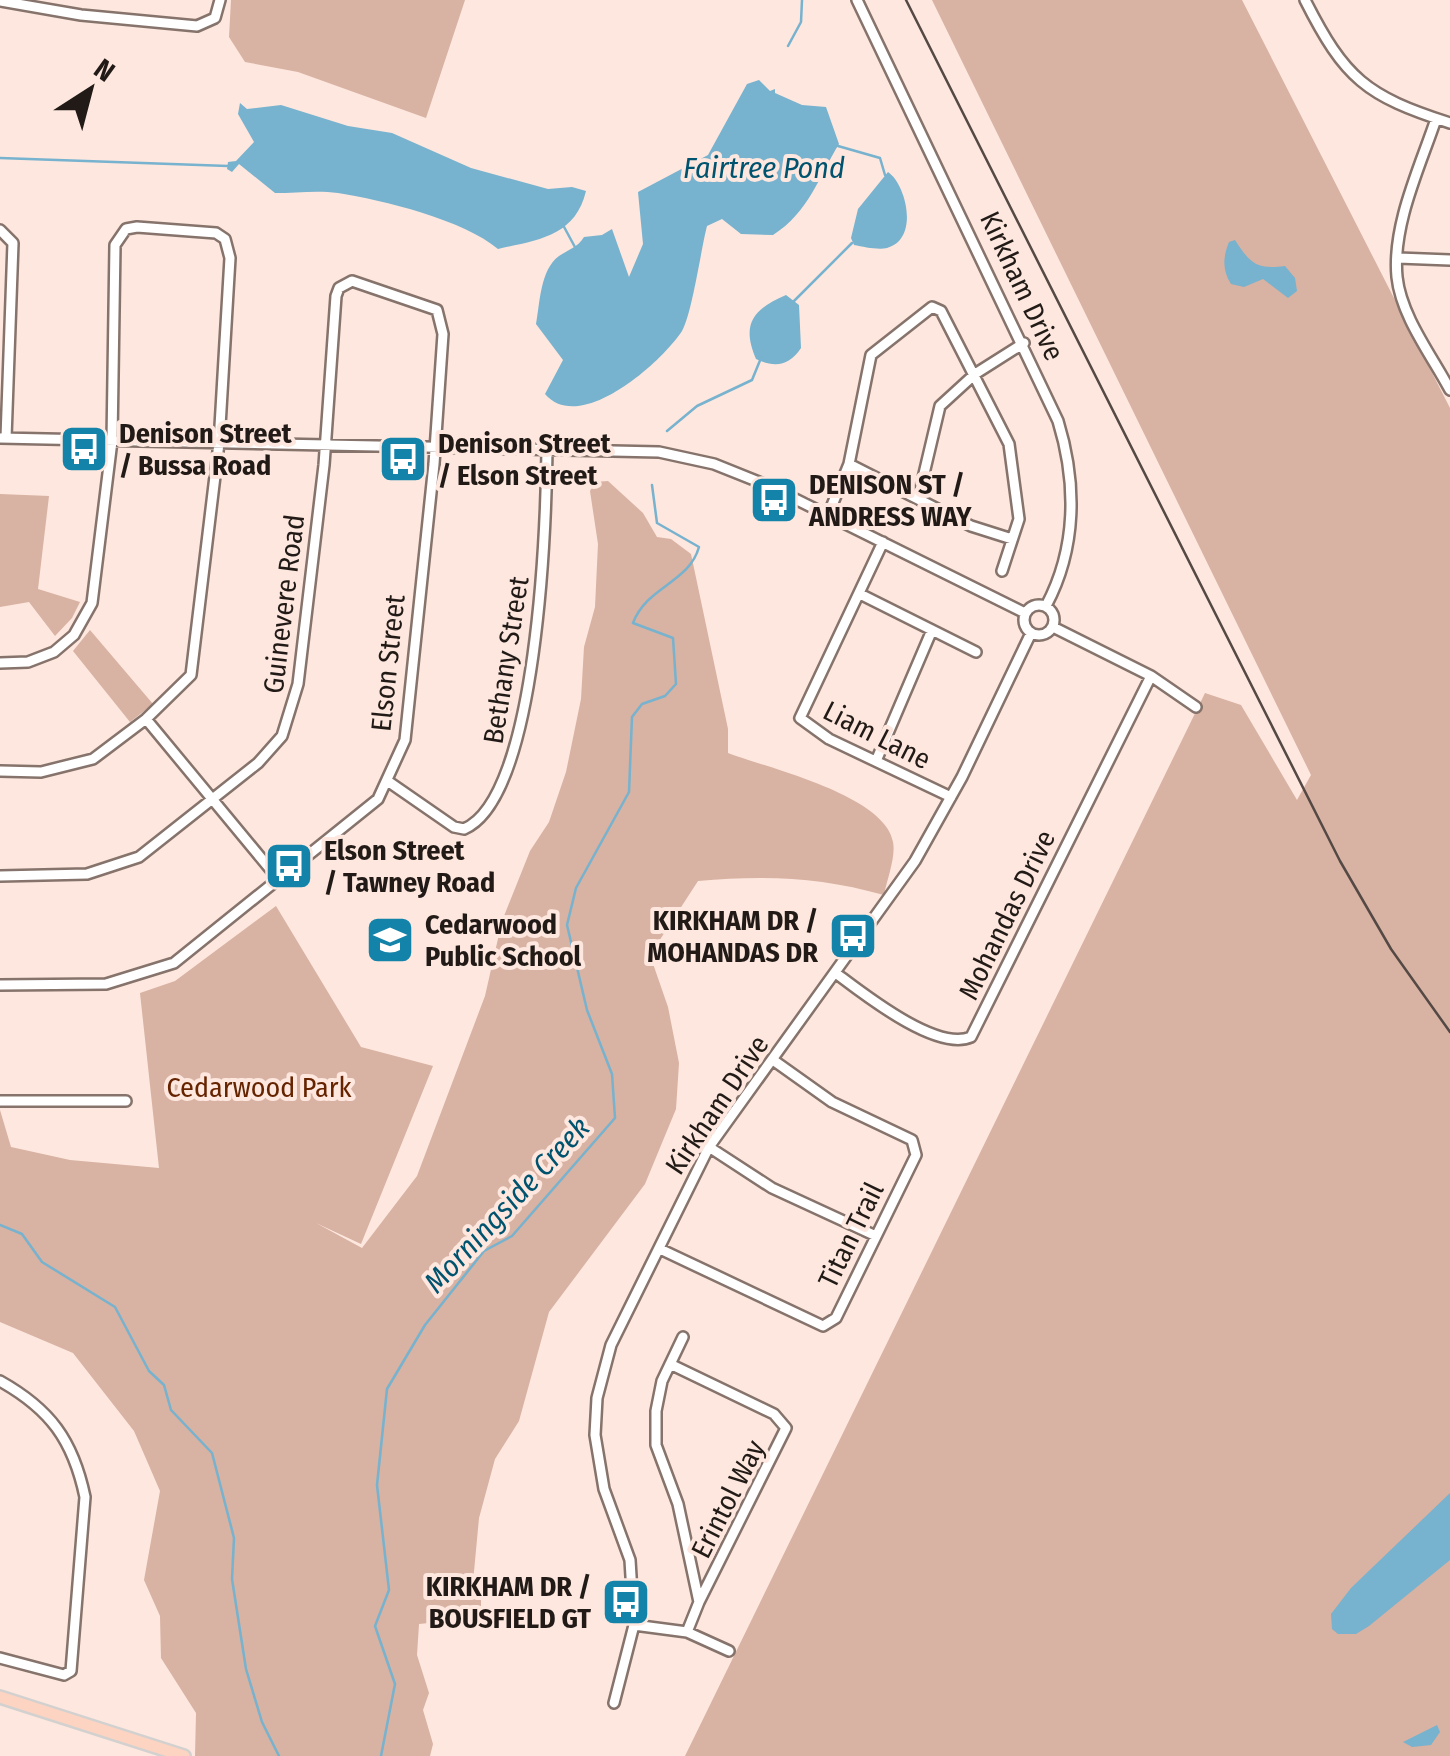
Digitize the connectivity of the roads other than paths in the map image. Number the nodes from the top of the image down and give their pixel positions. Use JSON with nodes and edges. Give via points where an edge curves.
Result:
{"nodes":[{"id":1,"x":220,"y":0,"type":"edge"},
{"id":2,"x":858,"y":0,"type":"edge"},
{"id":3,"x":1304,"y":0,"type":"edge"},
{"id":4,"x":0,"y":2,"type":"edge"},
{"id":5,"x":1436,"y":118,"type":"junction"},
{"id":6,"x":1450,"y":123,"type":"edge"},
{"id":7,"x":0,"y":230,"type":"edge"},
{"id":8,"x":1398,"y":258,"type":"junction"},
{"id":9,"x":1450,"y":260,"type":"edge"},
{"id":10,"x":1024,"y":343,"type":"junction"},
{"id":11,"x":975,"y":374,"type":"junction"},
{"id":12,"x":1450,"y":390,"type":"edge"},
{"id":13,"x":3,"y":438,"type":"edge"},
{"id":14,"x":112,"y":440,"type":"junction"},
{"id":15,"x":219,"y":443,"type":"junction"},
{"id":16,"x":325,"y":445,"type":"junction"},
{"id":17,"x":434,"y":448,"type":"junction"},
{"id":18,"x":547,"y":450,"type":"junction"},
{"id":19,"x":848,"y":464,"type":"junction"},
{"id":20,"x":918,"y":499,"type":"junction"},
{"id":21,"x":828,"y":515,"type":"junction"},
{"id":22,"x":1012,"y":538,"type":"junction"},
{"id":23,"x":882,"y":542,"type":"junction"},
{"id":24,"x":1002,"y":570,"type":"dead end"},
{"id":25,"x":860,"y":594,"type":"junction"},
{"id":26,"x":1046,"y":606,"type":"junction"},
{"id":27,"x":1025,"y":613,"type":"junction"},
{"id":28,"x":1053,"y":627,"type":"junction"},
{"id":29,"x":932,"y":630,"type":"junction"},
{"id":30,"x":1031,"y":633,"type":"junction"},
{"id":31,"x":976,"y":652,"type":"dead end"},
{"id":32,"x":0,"y":663,"type":"edge"},
{"id":33,"x":1152,"y":676,"type":"junction"},
{"id":34,"x":1196,"y":707,"type":"dead end"},
{"id":35,"x":146,"y":719,"type":"junction"},
{"id":36,"x":876,"y":762,"type":"junction"},
{"id":37,"x":0,"y":771,"type":"edge"},
{"id":38,"x":390,"y":782,"type":"junction"},
{"id":39,"x":212,"y":798,"type":"junction"},
{"id":40,"x":951,"y":798,"type":"junction"},
{"id":41,"x":0,"y":876,"type":"edge"},
{"id":42,"x":280,"y":881,"type":"junction"},
{"id":43,"x":838,"y":974,"type":"junction"},
{"id":44,"x":0,"y":985,"type":"edge"},
{"id":45,"x":773,"y":1060,"type":"junction"},
{"id":46,"x":0,"y":1101,"type":"edge"},
{"id":47,"x":126,"y":1101,"type":"dead end"},
{"id":48,"x":709,"y":1147,"type":"junction"},
{"id":49,"x":876,"y":1236,"type":"junction"},
{"id":50,"x":660,"y":1248,"type":"junction"},
{"id":51,"x":683,"y":1337,"type":"dead end"},
{"id":52,"x":670,"y":1364,"type":"junction"},
{"id":53,"x":0,"y":1381,"type":"edge"},
{"id":54,"x":699,"y":1602,"type":"junction"},
{"id":55,"x":634,"y":1625,"type":"junction"},
{"id":56,"x":687,"y":1632,"type":"junction"},
{"id":57,"x":729,"y":1651,"type":"dead end"},
{"id":58,"x":0,"y":1658,"type":"edge"},
{"id":59,"x":0,"y":1696,"type":"edge"},
{"id":60,"x":614,"y":1703,"type":"dead end"},
{"id":61,"x":184,"y":1756,"type":"edge"}],
"edges":[{"from":1,"to":4,"type":"street","via":[[215,18],[198,26]]},
{"from":2,"to":10,"type":"street","name":"Kirkham Drive"},
{"from":3,"to":5,"type":"street","via":[[1326,44],[1359,84]]},
{"from":5,"to":6,"type":"street"},
{"from":5,"to":8,"type":"street"},
{"from":7,"to":13,"type":"street","via":[[13,243]]},
{"from":8,"to":9,"type":"street"},
{"from":8,"to":12,"type":"street","via":[[1407,309]]},
{"from":10,"to":11,"type":"street"},
{"from":10,"to":26,"type":"street","name":"Kirkham Drive","via":[[1058,420],[1071,482],[1065,556]]},
{"from":11,"to":19,"type":"street","via":[[941,311],[925,310],[871,355]]},
{"from":11,"to":20,"type":"street","via":[[940,406]]},
{"from":11,"to":22,"type":"street","via":[[1010,444],[1018,494]]},
{"from":13,"to":14,"type":"street"},
{"from":14,"to":15,"type":"street"},
{"from":14,"to":15,"type":"street","via":[[112,263],[121,235],[137,227],[206,229],[225,239],[230,258]]},
{"from":14,"to":32,"type":"street","via":[[94,594],[85,620],[45,656]]},
{"from":15,"to":16,"type":"street"},
{"from":15,"to":35,"type":"street","via":[[191,676]]},
{"from":16,"to":17,"type":"street"},
{"from":16,"to":17,"type":"street","name":"Guinevere Road","via":[[336,296],[352,282],[432,306],[441,316]]},
{"from":16,"to":39,"type":"street","name":"Guinevere Road","via":[[293,712],[258,763]]},
{"from":17,"to":18,"type":"street"},
{"from":17,"to":38,"type":"street","name":"Elson Street","via":[[404,740]]},
{"from":18,"to":21,"type":"street","via":[[685,456],[740,473]]},
{"from":18,"to":38,"type":"street","name":"Bethany Street","via":[[546,544],[514,759],[483,816],[464,830]]},
{"from":19,"to":20,"type":"street"},
{"from":19,"to":21,"type":"street"},
{"from":20,"to":22,"type":"street"},
{"from":21,"to":23,"type":"street"},
{"from":22,"to":24,"type":"street"},
{"from":23,"to":25,"type":"street"},
{"from":23,"to":27,"type":"street"},
{"from":25,"to":29,"type":"street"},
{"from":25,"to":36,"type":"street","name":"Liam Lane","via":[[800,718]]},
{"from":26,"to":27,"type":"street","via":[[1036,604]]},
{"from":26,"to":28,"type":"street","via":[[1055,617]]},
{"from":27,"to":30,"type":"street"},
{"from":28,"to":30,"type":"street"},
{"from":28,"to":33,"type":"street"},
{"from":29,"to":31,"type":"street"},
{"from":29,"to":36,"type":"street"},
{"from":30,"to":40,"type":"street","name":"Kirkham Drive"},
{"from":33,"to":34,"type":"street"},
{"from":33,"to":43,"type":"street","name":"Mohandas Drive","via":[[971,1037],[950,1041]]},
{"from":35,"to":37,"type":"street","via":[[94,759],[41,772]]},
{"from":35,"to":39,"type":"street"},
{"from":36,"to":40,"type":"street","name":"Liam Lane"},
{"from":38,"to":42,"type":"street","name":"Elson Street","via":[[355,821]]},
{"from":39,"to":41,"type":"street","name":"Guinevere Road","via":[[149,850],[114,868]]},
{"from":39,"to":42,"type":"street"},
{"from":40,"to":43,"type":"street","name":"Kirkham Drive"},
{"from":42,"to":44,"type":"street","name":"Elson Street","via":[[192,952],[152,973],[88,985]]},
{"from":43,"to":45,"type":"street","name":"Kirkham Drive"},
{"from":45,"to":48,"type":"street","name":"Kirkham Drive"},
{"from":45,"to":49,"type":"street","name":"Titan Trail","via":[[832,1102],[912,1140],[916,1154]]},
{"from":46,"to":47,"type":"street"},
{"from":48,"to":49,"type":"street","via":[[772,1188]]},
{"from":48,"to":50,"type":"street","name":"Kirkham Drive"},
{"from":49,"to":50,"type":"street","name":"Titan Trail","via":[[836,1318],[823,1326]]},
{"from":50,"to":55,"type":"street","name":"Kirkham Drive","via":[[611,1346],[597,1398],[595,1435],[604,1489],[630,1560]]},
{"from":51,"to":52,"type":"street"},
{"from":52,"to":54,"type":"street","via":[[656,1411],[656,1446],[678,1504]]},
{"from":52,"to":54,"type":"street","name":"Erintol Way","via":[[774,1414],[786,1428]]},
{"from":53,"to":58,"type":"street","via":[[38,1402],[55,1423],[85,1497],[71,1671],[64,1675]]},
{"from":54,"to":56,"type":"street"},
{"from":55,"to":56,"type":"street"},
{"from":55,"to":60,"type":"street","name":"Kirkham Drive"},
{"from":56,"to":57,"type":"street"},
{"from":59,"to":61,"type":"main road"}]}
